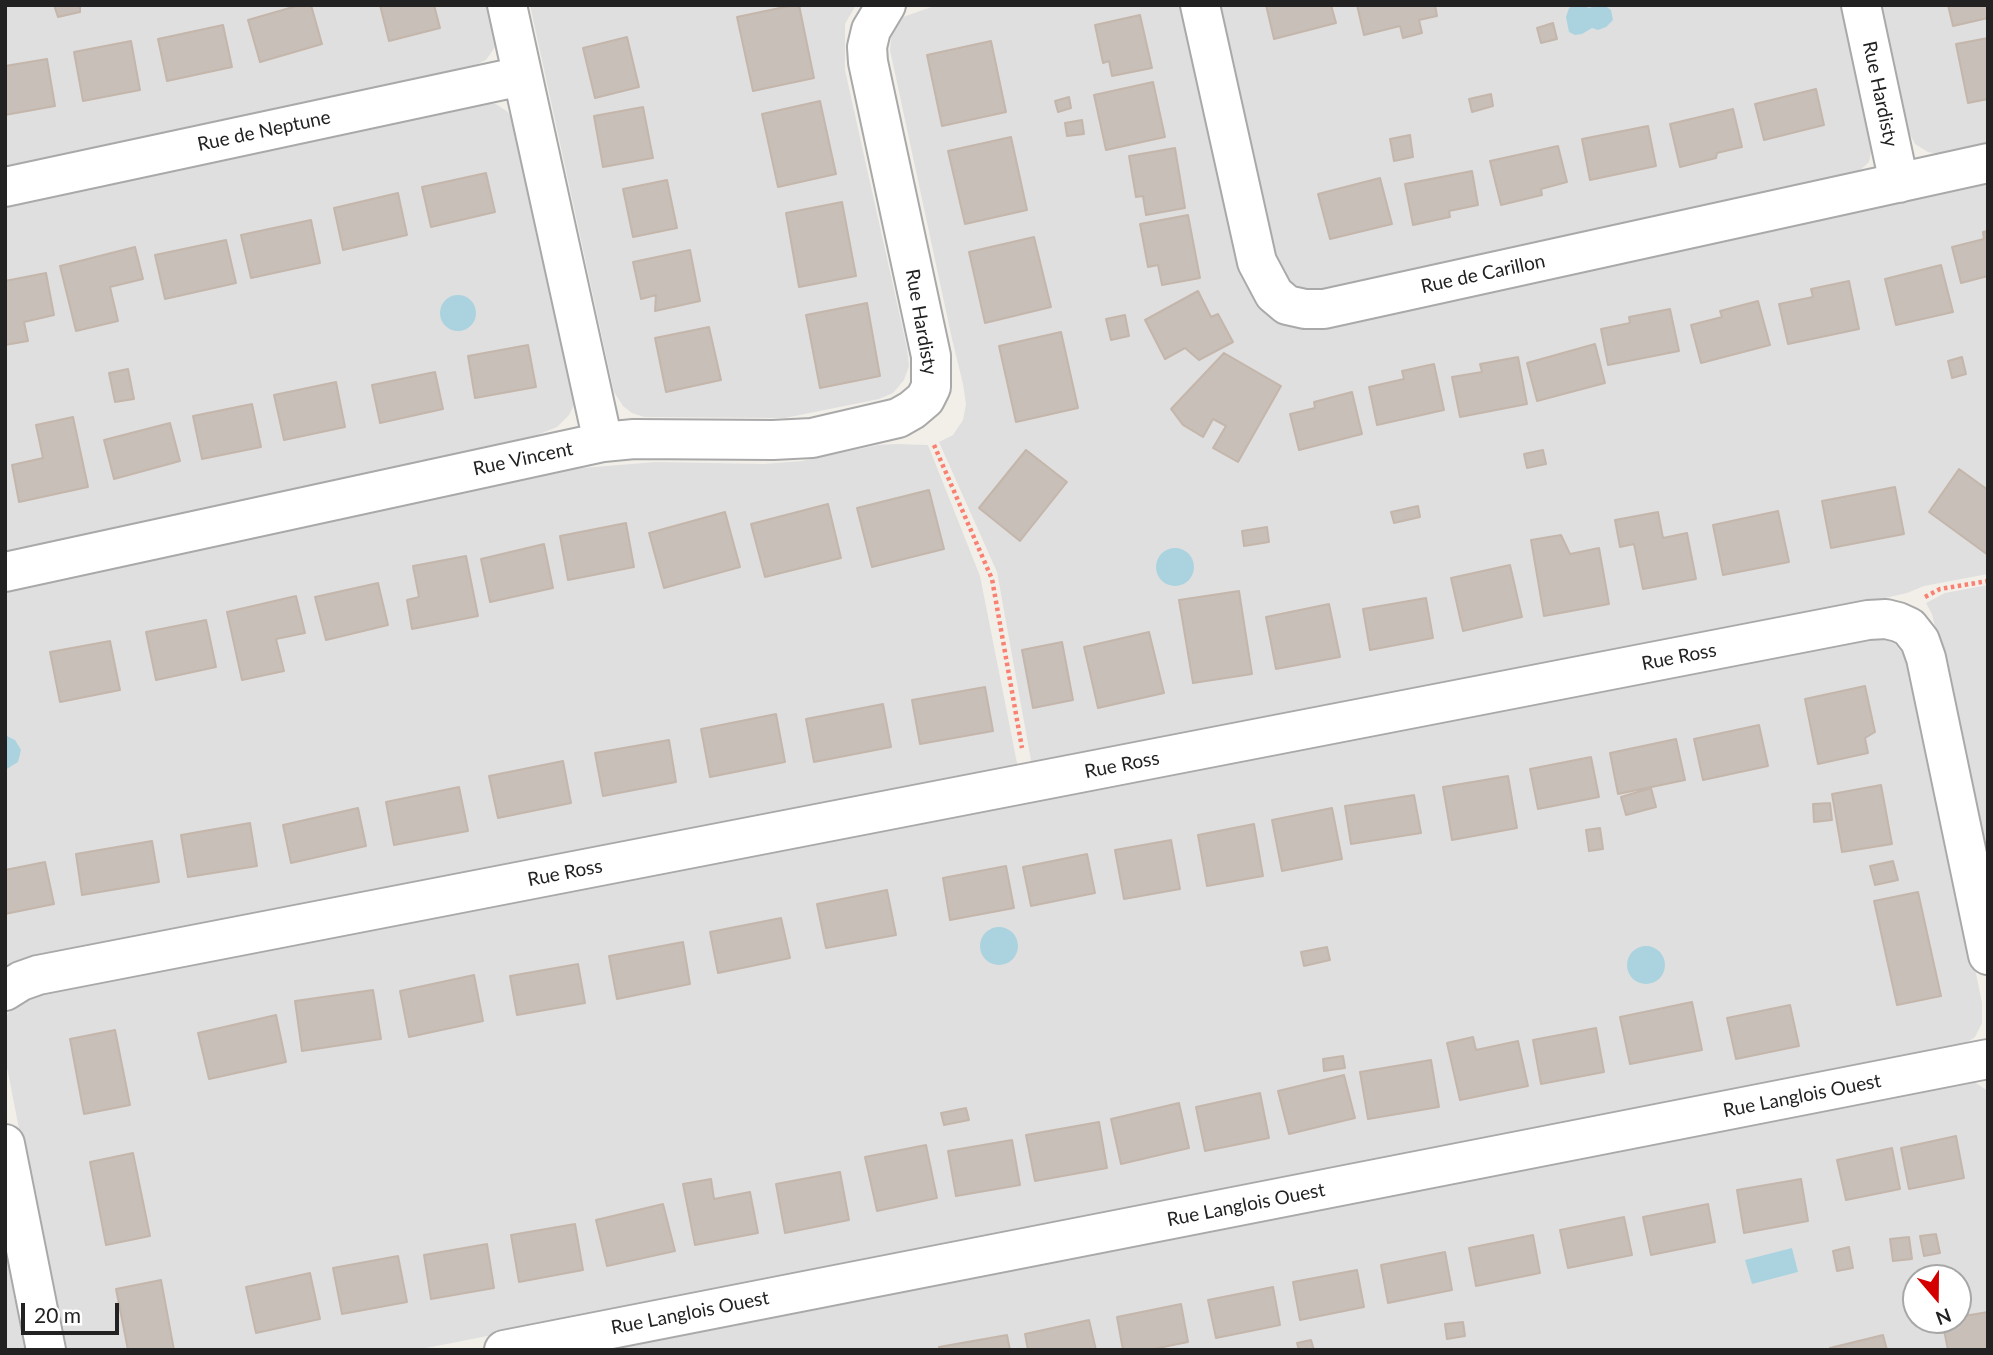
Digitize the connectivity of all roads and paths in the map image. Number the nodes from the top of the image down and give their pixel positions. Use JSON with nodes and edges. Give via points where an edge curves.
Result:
{"nodes":[{"id":1,"x":507,"y":5,"type":"edge"},
{"id":2,"x":886,"y":5,"type":"edge"},
{"id":3,"x":1199,"y":5,"type":"edge"},
{"id":4,"x":1861,"y":5,"type":"edge"},
{"id":5,"x":522,"y":76,"type":"junction"},
{"id":6,"x":1988,"y":163,"type":"edge"},
{"id":7,"x":1899,"y":183,"type":"junction"},
{"id":8,"x":5,"y":187,"type":"edge"},
{"id":9,"x":603,"y":442,"type":"junction"},
{"id":10,"x":934,"y":445,"type":"dead end"},
{"id":11,"x":5,"y":572,"type":"edge"},
{"id":12,"x":1988,"y":581,"type":"edge"},
{"id":13,"x":1924,"y":597,"type":"dead end"},
{"id":14,"x":1023,"y":752,"type":"dead end"},
{"id":15,"x":1988,"y":955,"type":"edge"},
{"id":16,"x":5,"y":991,"type":"edge"},
{"id":17,"x":1988,"y":1059,"type":"edge"},
{"id":18,"x":5,"y":1144,"type":"edge"},
{"id":19,"x":46,"y":1350,"type":"edge"},
{"id":20,"x":504,"y":1350,"type":"edge"}],
"edges":[{"from":1,"to":5,"type":"street"},
{"from":2,"to":9,"type":"street","name":"Rue Hardisty","via":[[871,30],[868,62],[931,356],[931,387],[925,399],[898,418],[812,438]]},
{"from":3,"to":7,"type":"street","name":"Rue de Carillon","via":[[1257,262],[1274,294],[1305,309],[1324,309]]},
{"from":4,"to":7,"type":"street","name":"Rue Hardisty"},
{"from":5,"to":8,"type":"street","name":"Rue de Neptune"},
{"from":5,"to":9,"type":"street"},
{"from":6,"to":7,"type":"street","name":"Rue de Carillon"},
{"from":9,"to":11,"type":"street","name":"Rue Vincent"},
{"from":10,"to":14,"type":"path","via":[[992,579]]},
{"from":12,"to":13,"type":"path","via":[[1940,589]]},
{"from":15,"to":16,"type":"street","name":"Rue Ross","via":[[1926,658],[1909,627],[1886,619],[38,975]]},
{"from":17,"to":20,"type":"street","name":"Rue Langlois Ouest"},
{"from":18,"to":19,"type":"street"}]}
